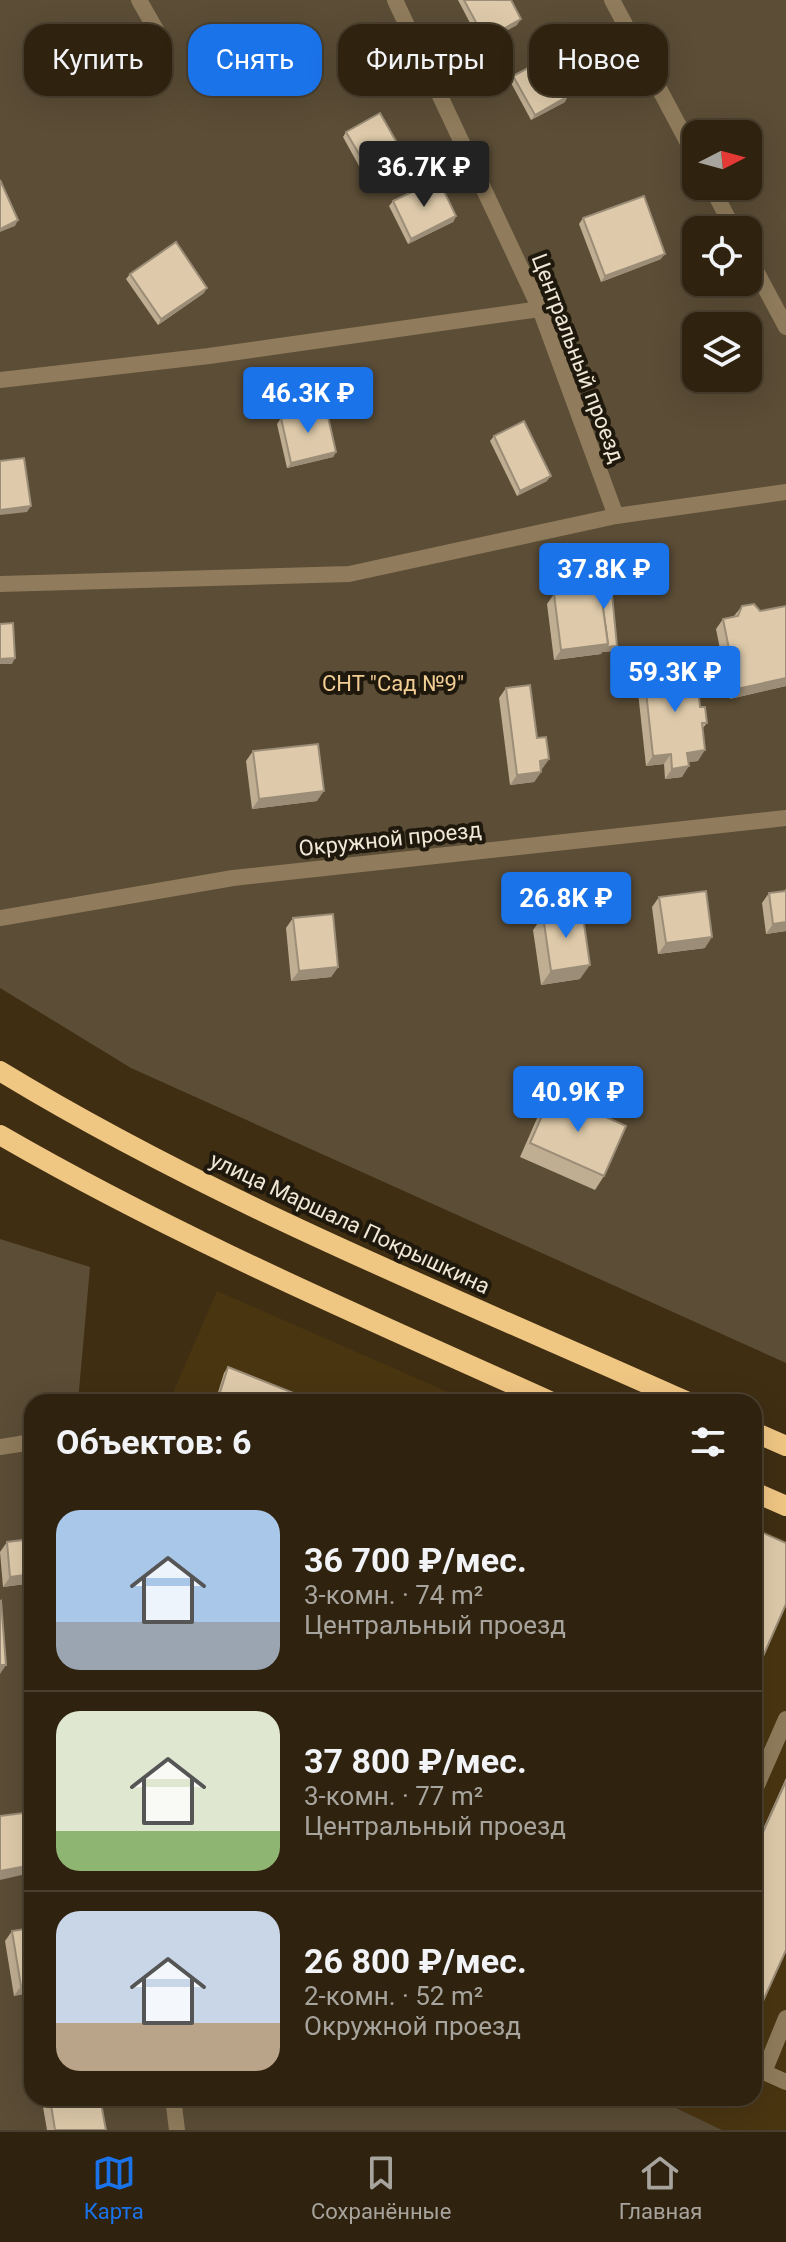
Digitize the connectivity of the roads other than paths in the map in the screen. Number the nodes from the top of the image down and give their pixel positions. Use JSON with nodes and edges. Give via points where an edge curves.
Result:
{"nodes":[{"id":1,"x":139,"y":0,"type":"edge"},
{"id":2,"x":395,"y":0,"type":"edge"},
{"id":3,"x":612,"y":0,"type":"edge"},
{"id":4,"x":153,"y":24,"type":"edge"},
{"id":5,"x":682,"y":132,"type":"edge"},
{"id":6,"x":762,"y":282,"type":"edge"},
{"id":7,"x":540,"y":309,"type":"junction"},
{"id":8,"x":786,"y":327,"type":"edge"},
{"id":9,"x":0,"y":380,"type":"edge"},
{"id":10,"x":786,"y":492,"type":"edge"},
{"id":11,"x":616,"y":516,"type":"junction"},
{"id":12,"x":0,"y":584,"type":"edge"},
{"id":13,"x":786,"y":818,"type":"edge"},
{"id":14,"x":0,"y":918,"type":"edge"},
{"id":15,"x":0,"y":1071,"type":"edge"},
{"id":16,"x":0,"y":1135,"type":"edge"},
{"id":17,"x":534,"y":1394,"type":"edge"},
{"id":18,"x":670,"y":1394,"type":"edge"},
{"id":19,"x":762,"y":1436,"type":"edge"},
{"id":20,"x":24,"y":1443,"type":"edge"},
{"id":21,"x":786,"y":1446,"type":"edge"},
{"id":22,"x":0,"y":1447,"type":"edge"},
{"id":23,"x":762,"y":1496,"type":"edge"},
{"id":24,"x":786,"y":1506,"type":"edge"},
{"id":25,"x":786,"y":1719,"type":"edge"},
{"id":26,"x":762,"y":1774,"type":"edge"},
{"id":27,"x":786,"y":2018,"type":"edge"},
{"id":28,"x":762,"y":2064,"type":"edge"},
{"id":29,"x":762,"y":2071,"type":"edge"},
{"id":30,"x":786,"y":2082,"type":"edge"},
{"id":31,"x":174,"y":2106,"type":"edge"},
{"id":32,"x":177,"y":2130,"type":"edge"}],
"edges":[{"from":1,"to":4,"type":"street"},
{"from":2,"to":7,"type":"street","name":"Центральный проезд"},
{"from":3,"to":5,"type":"street"},
{"from":6,"to":8,"type":"street"},
{"from":7,"to":9,"type":"street"},
{"from":7,"to":11,"type":"street","name":"Центральный проезд"},
{"from":10,"to":11,"type":"street"},
{"from":11,"to":12,"type":"street","via":[[349,574]]},
{"from":13,"to":14,"type":"street","name":"Окружной проезд","via":[[233,878]]},
{"from":15,"to":18,"type":"main road","name":"улица Маршала Покрышкина","via":[[250,1205]]},
{"from":16,"to":17,"type":"main road","via":[[213,1248]]},
{"from":19,"to":21,"type":"main road"},
{"from":20,"to":22,"type":"street"},
{"from":23,"to":24,"type":"main road"},
{"from":25,"to":26,"type":"street"},
{"from":27,"to":28,"type":"street"},
{"from":29,"to":30,"type":"street"},
{"from":31,"to":32,"type":"street"}]}
